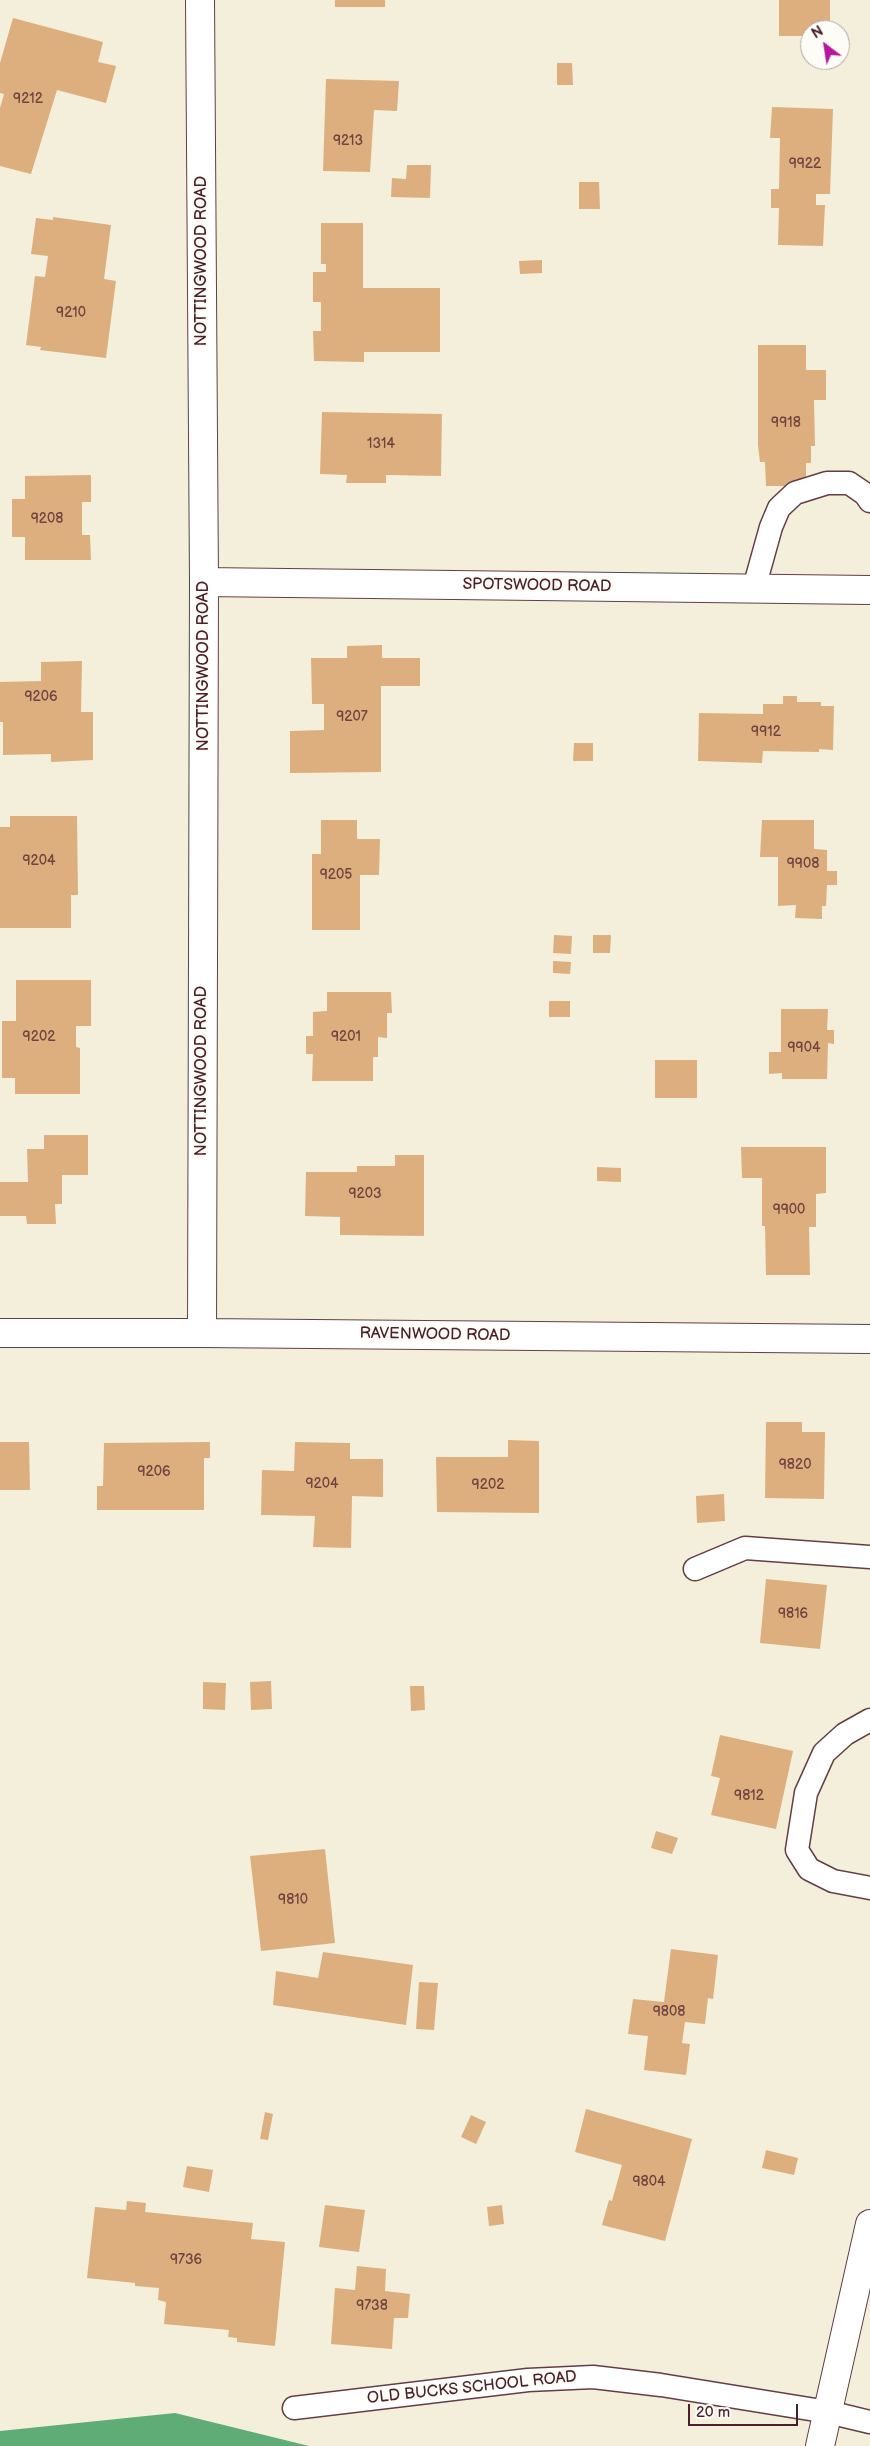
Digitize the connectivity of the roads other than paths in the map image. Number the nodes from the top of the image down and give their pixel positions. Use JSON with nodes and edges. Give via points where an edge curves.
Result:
{"nodes":[{"id":1,"x":200,"y":0,"type":"edge"},
{"id":2,"x":870,"y":502,"type":"edge"},
{"id":3,"x":204,"y":582,"type":"junction"},
{"id":4,"x":754,"y":588,"type":"junction"},
{"id":5,"x":870,"y":590,"type":"edge"},
{"id":6,"x":202,"y":1332,"type":"junction"},
{"id":7,"x":0,"y":1333,"type":"edge"},
{"id":8,"x":870,"y":1338,"type":"edge"},
{"id":9,"x":870,"y":1557,"type":"edge"},
{"id":10,"x":695,"y":1569,"type":"dead end"},
{"id":11,"x":870,"y":1720,"type":"edge"},
{"id":12,"x":870,"y":1888,"type":"edge"},
{"id":13,"x":870,"y":2224,"type":"edge"},
{"id":14,"x":294,"y":2408,"type":"dead end"},
{"id":15,"x":828,"y":2412,"type":"junction"},
{"id":16,"x":870,"y":2422,"type":"edge"},
{"id":17,"x":820,"y":2446,"type":"edge"}],
"edges":[{"from":1,"to":3,"type":"street","name":"NOTTINGWOOD ROAD"},
{"from":2,"to":4,"type":"lane","via":[[865,494],[849,483],[827,482],[795,493],[779,508]]},
{"from":3,"to":4,"type":"street","name":"SPOTSWOOD ROAD"},
{"from":3,"to":6,"type":"street","name":"NOTTINGWOOD ROAD"},
{"from":4,"to":5,"type":"street","name":"SPOTSWOOD ROAD"},
{"from":6,"to":7,"type":"street","name":"RAVENWOOD ROAD"},
{"from":6,"to":8,"type":"street","name":"RAVENWOOD ROAD"},
{"from":9,"to":10,"type":"lane","via":[[745,1548]]},
{"from":11,"to":12,"type":"lane","via":[[845,1734],[824,1753],[806,1793],[797,1850],[809,1869],[833,1880]]},
{"from":13,"to":15,"type":"street"},
{"from":14,"to":15,"type":"lane","name":"OLD BUCKS SCHOOL ROAD","via":[[528,2380],[593,2377]]},
{"from":15,"to":16,"type":"lane","name":"OLD BUCKS SCHOOL ROAD"},
{"from":15,"to":17,"type":"street"}]}
